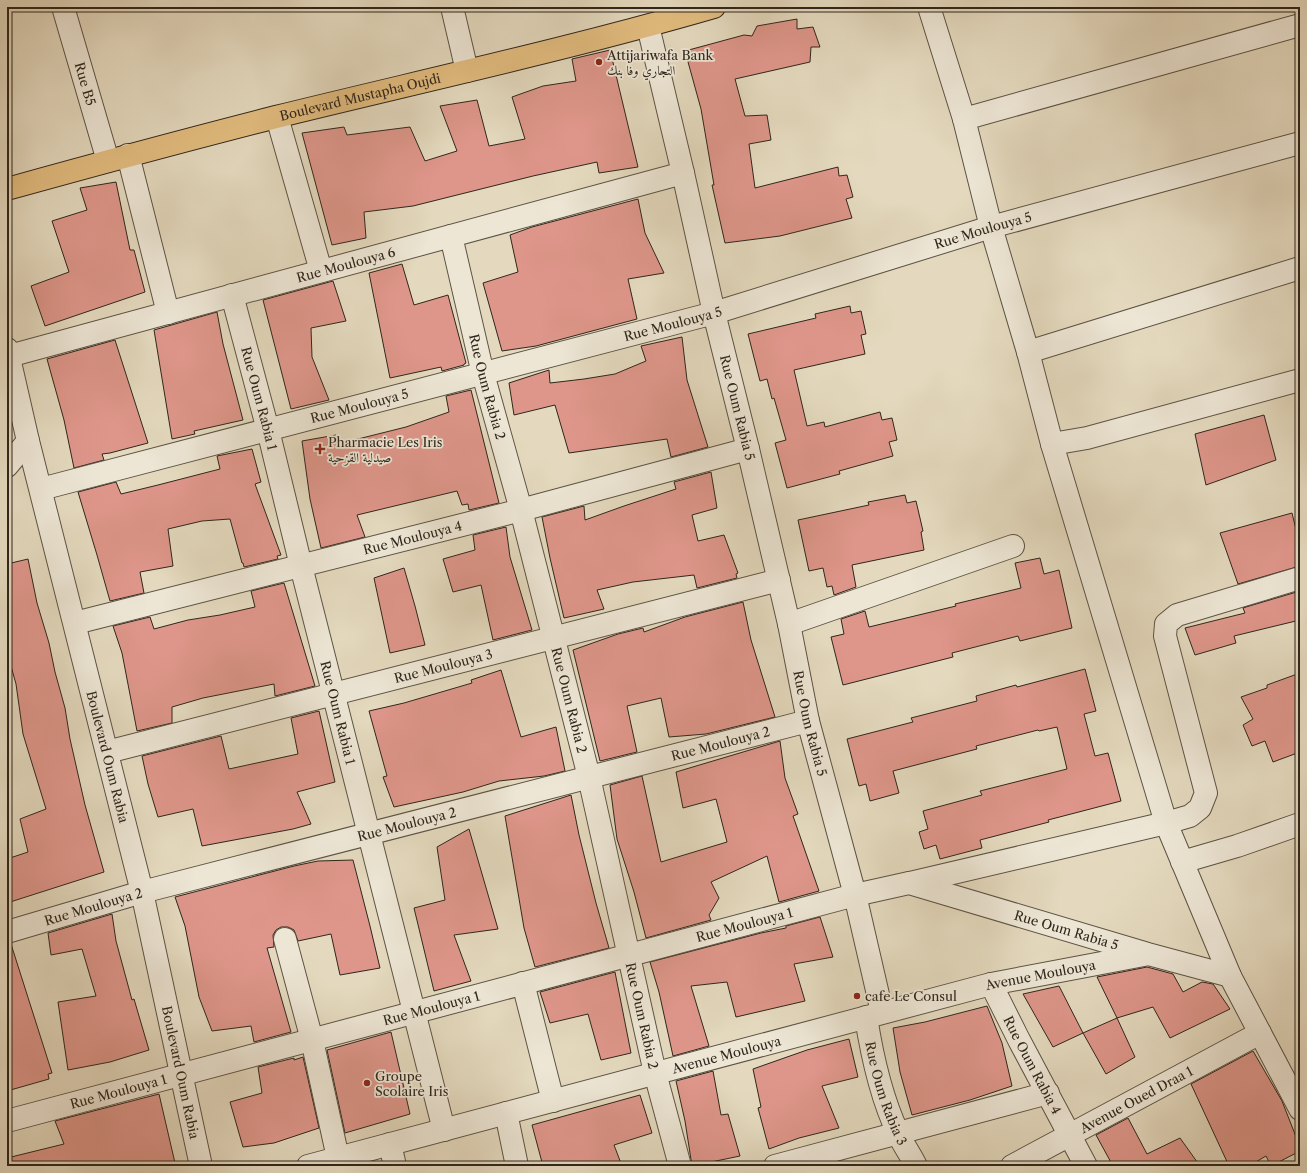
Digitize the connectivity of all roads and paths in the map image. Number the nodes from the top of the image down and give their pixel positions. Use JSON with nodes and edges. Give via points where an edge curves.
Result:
{"nodes":[{"id":1,"x":63,"y":7,"type":"edge"},
{"id":2,"x":452,"y":7,"type":"edge"},
{"id":3,"x":714,"y":7,"type":"edge"},
{"id":4,"x":929,"y":7,"type":"edge"},
{"id":5,"x":1300,"y":25,"type":"edge"},
{"id":6,"x":648,"y":26,"type":"junction"},
{"id":7,"x":467,"y":71,"type":"junction"},
{"id":8,"x":277,"y":117,"type":"junction"},
{"id":9,"x":964,"y":119,"type":"junction"},
{"id":10,"x":1300,"y":142,"type":"edge"},
{"id":11,"x":118,"y":158,"type":"junction"},
{"id":12,"x":683,"y":173,"type":"junction"},
{"id":13,"x":7,"y":189,"type":"edge"},
{"id":14,"x":991,"y":227,"type":"junction"},
{"id":15,"x":451,"y":236,"type":"junction"},
{"id":16,"x":1300,"y":268,"type":"edge"},
{"id":17,"x":321,"y":271,"type":"junction"},
{"id":18,"x":232,"y":295,"type":"junction"},
{"id":19,"x":168,"y":313,"type":"junction"},
{"id":20,"x":714,"y":313,"type":"junction"},
{"id":21,"x":8,"y":352,"type":"edge"},
{"id":22,"x":1028,"y":352,"type":"junction"},
{"id":23,"x":483,"y":374,"type":"junction"},
{"id":24,"x":1300,"y":380,"type":"edge"},
{"id":25,"x":268,"y":430,"type":"junction"},
{"id":26,"x":28,"y":441,"type":"junction"},
{"id":27,"x":1052,"y":444,"type":"junction"},
{"id":28,"x":748,"y":449,"type":"junction"},
{"id":29,"x":7,"y":466,"type":"edge"},
{"id":30,"x":41,"y":489,"type":"junction"},
{"id":31,"x":521,"y":510,"type":"junction"},
{"id":32,"x":1013,"y":546,"type":"dead end"},
{"id":33,"x":301,"y":566,"type":"junction"},
{"id":34,"x":1300,"y":578,"type":"edge"},
{"id":35,"x":779,"y":580,"type":"junction"},
{"id":36,"x":75,"y":623,"type":"junction"},
{"id":37,"x":789,"y":624,"type":"junction"},
{"id":38,"x":553,"y":638,"type":"junction"},
{"id":39,"x":333,"y":695,"type":"junction"},
{"id":40,"x":808,"y":721,"type":"junction"},
{"id":41,"x":107,"y":752,"type":"junction"},
{"id":42,"x":589,"y":777,"type":"junction"},
{"id":43,"x":1166,"y":823,"type":"junction"},
{"id":44,"x":1300,"y":824,"type":"edge"},
{"id":45,"x":368,"y":834,"type":"junction"},
{"id":46,"x":1182,"y":862,"type":"junction"},
{"id":47,"x":909,"y":884,"type":"junction"},
{"id":48,"x":142,"y":892,"type":"junction"},
{"id":49,"x":855,"y":895,"type":"junction"},
{"id":50,"x":7,"y":932,"type":"edge"},
{"id":51,"x":285,"y":939,"type":"dead end"},
{"id":52,"x":1148,"y":954,"type":"junction"},
{"id":53,"x":629,"y":955,"type":"junction"},
{"id":54,"x":1230,"y":976,"type":"junction"},
{"id":55,"x":523,"y":983,"type":"junction"},
{"id":56,"x":991,"y":984,"type":"junction"},
{"id":57,"x":414,"y":1012,"type":"junction"},
{"id":58,"x":874,"y":1014,"type":"junction"},
{"id":59,"x":1260,"y":1034,"type":"junction"},
{"id":60,"x":312,"y":1040,"type":"junction"},
{"id":61,"x":655,"y":1073,"type":"junction"},
{"id":62,"x":182,"y":1074,"type":"junction"},
{"id":63,"x":1048,"y":1093,"type":"junction"},
{"id":64,"x":554,"y":1101,"type":"junction"},
{"id":65,"x":1300,"y":1109,"type":"edge"},
{"id":66,"x":506,"y":1113,"type":"junction"},
{"id":67,"x":7,"y":1120,"type":"edge"},
{"id":68,"x":444,"y":1130,"type":"junction"},
{"id":69,"x":898,"y":1134,"type":"junction"},
{"id":70,"x":1069,"y":1135,"type":"junction"},
{"id":71,"x":390,"y":1144,"type":"junction"},
{"id":72,"x":338,"y":1158,"type":"junction"},
{"id":73,"x":201,"y":1166,"type":"edge"},
{"id":74,"x":308,"y":1166,"type":"edge"},
{"id":75,"x":395,"y":1166,"type":"edge"},
{"id":76,"x":517,"y":1166,"type":"edge"},
{"id":77,"x":680,"y":1166,"type":"edge"},
{"id":78,"x":775,"y":1166,"type":"edge"},
{"id":79,"x":916,"y":1166,"type":"edge"},
{"id":80,"x":1012,"y":1166,"type":"edge"},
{"id":81,"x":1086,"y":1166,"type":"edge"}],
"edges":[{"from":1,"to":11,"type":"street","name":"Rue B5"},
{"from":2,"to":7,"type":"street"},
{"from":3,"to":6,"type":"main road","name":"Boulevard Mustapha Oujdi"},
{"from":4,"to":9,"type":"street"},
{"from":5,"to":9,"type":"street"},
{"from":6,"to":7,"type":"main road","name":"Boulevard Mustapha Oujdi"},
{"from":6,"to":12,"type":"street","name":"Rue Oum Rabia 5"},
{"from":7,"to":8,"type":"main road","name":"Boulevard Mustapha Oujdi"},
{"from":8,"to":11,"type":"main road","name":"Boulevard Mustapha Oujdi"},
{"from":8,"to":17,"type":"street"},
{"from":9,"to":14,"type":"street"},
{"from":10,"to":14,"type":"street","name":"Rue Moulouya 5"},
{"from":11,"to":13,"type":"main road","name":"Boulevard Mustapha Oujdi"},
{"from":11,"to":19,"type":"street","name":"Rue B5"},
{"from":12,"to":15,"type":"street","name":"Rue Moulouya 6"},
{"from":12,"to":20,"type":"street","name":"Rue Oum Rabia 5"},
{"from":14,"to":20,"type":"street","name":"Rue Moulouya 5"},
{"from":14,"to":22,"type":"street"},
{"from":15,"to":17,"type":"street","name":"Rue Moulouya 6"},
{"from":15,"to":23,"type":"street","name":"Rue Oum Rabia 2"},
{"from":16,"to":22,"type":"street"},
{"from":17,"to":18,"type":"street","name":"Rue Moulouya 6"},
{"from":18,"to":19,"type":"street","name":"Rue Moulouya 6"},
{"from":18,"to":25,"type":"street","name":"Rue Oum Rabia 1"},
{"from":19,"to":21,"type":"street","name":"Rue Moulouya 6"},
{"from":20,"to":23,"type":"street","name":"Rue Moulouya 5"},
{"from":20,"to":28,"type":"street","name":"Rue Oum Rabia 5"},
{"from":21,"to":26,"type":"street","name":"Boulevard Oum Rabia"},
{"from":22,"to":27,"type":"street"},
{"from":23,"to":25,"type":"street","name":"Rue Moulouya 5"},
{"from":23,"to":31,"type":"street","name":"Rue Oum Rabia 2"},
{"from":24,"to":27,"type":"street","via":[[1088,438]]},
{"from":25,"to":30,"type":"street","name":"Rue Moulouya 5"},
{"from":25,"to":33,"type":"street","name":"Rue Oum Rabia 1"},
{"from":26,"to":29,"type":"street"},
{"from":26,"to":30,"type":"street","name":"Boulevard Oum Rabia"},
{"from":27,"to":43,"type":"street"},
{"from":28,"to":31,"type":"street","name":"Rue Moulouya 4"},
{"from":28,"to":35,"type":"street","name":"Rue Oum Rabia 5"},
{"from":30,"to":36,"type":"street","name":"Boulevard Oum Rabia"},
{"from":31,"to":33,"type":"street","name":"Rue Moulouya 4"},
{"from":31,"to":38,"type":"street","name":"Rue Oum Rabia 2"},
{"from":32,"to":37,"type":"street"},
{"from":33,"to":36,"type":"street","name":"Rue Moulouya 4"},
{"from":33,"to":39,"type":"street","name":"Rue Oum Rabia 1"},
{"from":34,"to":43,"type":"street","via":[[1177,615],[1166,624],[1165,636],[1206,793],[1200,808],[1190,816]]},
{"from":35,"to":37,"type":"street","name":"Rue Oum Rabia 5"},
{"from":35,"to":38,"type":"street","name":"Rue Moulouya 3"},
{"from":36,"to":41,"type":"street","name":"Boulevard Oum Rabia"},
{"from":37,"to":40,"type":"street","name":"Rue Oum Rabia 5"},
{"from":38,"to":39,"type":"street","name":"Rue Moulouya 3"},
{"from":38,"to":42,"type":"street","name":"Rue Oum Rabia 2"},
{"from":39,"to":41,"type":"street","name":"Rue Moulouya 3"},
{"from":39,"to":45,"type":"street","name":"Rue Oum Rabia 1"},
{"from":40,"to":42,"type":"street","name":"Rue Moulouya 2"},
{"from":40,"to":49,"type":"street","name":"Rue Oum Rabia 5"},
{"from":41,"to":48,"type":"street","name":"Boulevard Oum Rabia"},
{"from":42,"to":45,"type":"street","name":"Rue Moulouya 2"},
{"from":42,"to":53,"type":"street","name":"Rue Oum Rabia 2"},
{"from":43,"to":46,"type":"street"},
{"from":43,"to":47,"type":"street"},
{"from":44,"to":46,"type":"street"},
{"from":45,"to":48,"type":"street","name":"Rue Moulouya 2"},
{"from":45,"to":57,"type":"street","name":"Rue Oum Rabia 1"},
{"from":46,"to":54,"type":"street"},
{"from":47,"to":49,"type":"street","name":"Rue Oum Rabia 5"},
{"from":47,"to":52,"type":"street","name":"Rue Oum Rabia 5"},
{"from":48,"to":50,"type":"street","name":"Rue Moulouya 2"},
{"from":48,"to":62,"type":"street","name":"Boulevard Oum Rabia"},
{"from":49,"to":53,"type":"street","name":"Rue Moulouya 1"},
{"from":49,"to":58,"type":"street","name":"Rue Oum Rabia 3"},
{"from":51,"to":60,"type":"street"},
{"from":52,"to":54,"type":"street","name":"Rue Oum Rabia 5"},
{"from":52,"to":56,"type":"street","name":"Avenue Moulouya"},
{"from":53,"to":55,"type":"street","name":"Rue Moulouya 1"},
{"from":53,"to":61,"type":"street","name":"Rue Oum Rabia 2"},
{"from":54,"to":59,"type":"street"},
{"from":55,"to":57,"type":"street","name":"Rue Moulouya 1"},
{"from":55,"to":64,"type":"street"},
{"from":56,"to":58,"type":"street","name":"Avenue Moulouya"},
{"from":56,"to":63,"type":"street","name":"Rue Oum Rabia 4"},
{"from":57,"to":60,"type":"street","name":"Rue Moulouya 1"},
{"from":57,"to":68,"type":"street","name":"Rue Oum Rabia 1"},
{"from":58,"to":61,"type":"street","name":"Avenue Moulouya"},
{"from":58,"to":69,"type":"street","name":"Rue Oum Rabia 3","via":[[872,1056]]},
{"from":59,"to":65,"type":"street"},
{"from":59,"to":70,"type":"street","name":"Avenue Oued Draa 1"},
{"from":60,"to":62,"type":"street","name":"Rue Moulouya 1"},
{"from":60,"to":72,"type":"street"},
{"from":61,"to":64,"type":"street","name":"Avenue Moulouya"},
{"from":61,"to":77,"type":"street","name":"Rue Oum Rabia 2"},
{"from":62,"to":67,"type":"street","name":"Rue Moulouya 1"},
{"from":62,"to":73,"type":"street","name":"Boulevard Oum Rabia"},
{"from":63,"to":69,"type":"street"},
{"from":63,"to":70,"type":"street","name":"Rue Oum Rabia 4"},
{"from":64,"to":66,"type":"street","name":"Avenue Moulouya"},
{"from":66,"to":68,"type":"street","name":"Avenue Moulouya"},
{"from":66,"to":76,"type":"street"},
{"from":68,"to":71,"type":"street","name":"Avenue Moulouya"},
{"from":69,"to":78,"type":"street"},
{"from":69,"to":79,"type":"street","name":"Rue Oum Rabia 3"},
{"from":70,"to":80,"type":"street","name":"Avenue Oued Draa 1"},
{"from":70,"to":81,"type":"street","name":"Rue Oum Rabia 4"},
{"from":71,"to":72,"type":"street","name":"Avenue Moulouya"},
{"from":71,"to":75,"type":"street"},
{"from":72,"to":74,"type":"street","name":"Avenue Moulouya"}]}
